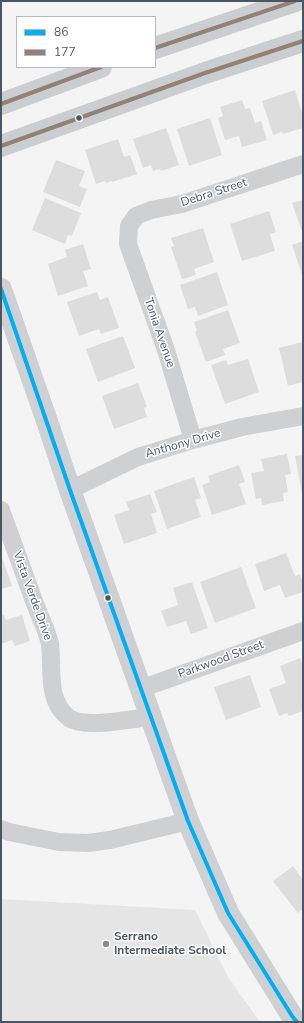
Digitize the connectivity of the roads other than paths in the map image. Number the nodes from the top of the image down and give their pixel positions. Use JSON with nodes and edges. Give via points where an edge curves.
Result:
{"nodes":[{"id":1,"x":295,"y":1,"type":"edge"},
{"id":2,"x":303,"y":41,"type":"edge"},
{"id":3,"x":156,"y":48,"type":"edge"},
{"id":4,"x":98,"y":68,"type":"edge"},
{"id":5,"x":1,"y":104,"type":"edge"},
{"id":6,"x":1,"y":146,"type":"edge"},
{"id":7,"x":303,"y":164,"type":"edge"},
{"id":8,"x":129,"y":226,"type":"joint"},
{"id":9,"x":1,"y":289,"type":"edge"},
{"id":10,"x":303,"y":416,"type":"edge"},
{"id":11,"x":193,"y":440,"type":"junction"},
{"id":12,"x":70,"y":490,"type":"junction"},
{"id":13,"x":1,"y":510,"type":"edge"},
{"id":14,"x":303,"y":631,"type":"edge"},
{"id":15,"x":140,"y":689,"type":"junction"},
{"id":16,"x":150,"y":717,"type":"junction"},
{"id":17,"x":188,"y":821,"type":"junction"},
{"id":18,"x":1,"y":829,"type":"edge"},
{"id":19,"x":297,"y":1022,"type":"edge"}],
"edges":[{"from":1,"to":3,"type":"main road"},
{"from":2,"to":6,"type":"main road"},
{"from":4,"to":5,"type":"main road"},
{"from":7,"to":8,"type":"street","name":"Debra Street","via":[[182,204],[146,212],[136,216]]},
{"from":8,"to":11,"type":"street","name":"Tonia Avenue","via":[[128,244],[166,350]]},
{"from":9,"to":12,"type":"main road"},
{"from":10,"to":11,"type":"street","name":"Anthony Drive","via":[[242,427]]},
{"from":11,"to":12,"type":"street","name":"Anthony Drive","via":[[138,457]]},
{"from":12,"to":15,"type":"main road"},
{"from":13,"to":16,"type":"street","name":"Vista Verde Drive","via":[[49,642],[53,694],[57,704],[69,718],[77,722],[96,723]]},
{"from":14,"to":15,"type":"street","name":"Parkwood Street"},
{"from":15,"to":16,"type":"main road"},
{"from":16,"to":17,"type":"main road"},
{"from":17,"to":18,"type":"street","via":[[88,844],[59,842]]},
{"from":17,"to":19,"type":"main road","via":[[228,913]]}]}
